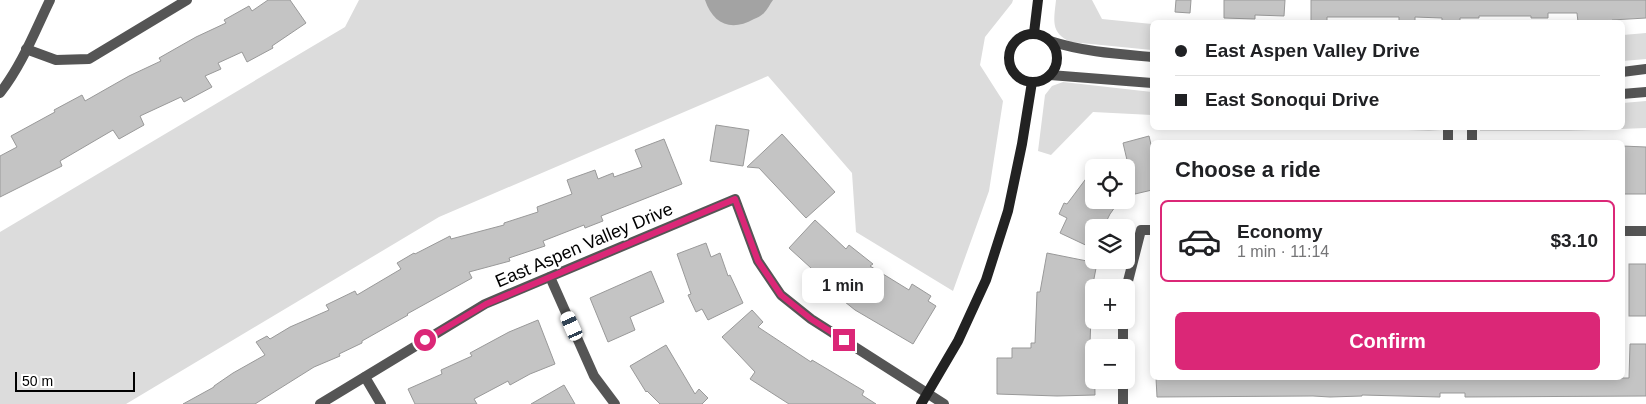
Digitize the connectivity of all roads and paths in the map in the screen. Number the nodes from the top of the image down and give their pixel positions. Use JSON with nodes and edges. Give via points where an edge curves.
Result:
{"nodes":[{"id":1,"x":50,"y":0,"type":"edge"},
{"id":2,"x":187,"y":0,"type":"edge"},
{"id":3,"x":1038,"y":0,"type":"edge"},
{"id":4,"x":1034,"y":34,"type":"junction"},
{"id":5,"x":1050,"y":41,"type":"junction"},
{"id":6,"x":26,"y":49,"type":"junction"},
{"id":7,"x":1150,"y":57,"type":"edge"},
{"id":8,"x":1646,"y":69,"type":"edge"},
{"id":9,"x":1625,"y":72,"type":"edge"},
{"id":10,"x":1050,"y":75,"type":"junction"},
{"id":11,"x":1032,"y":82,"type":"junction"},
{"id":12,"x":1150,"y":84,"type":"edge"},
{"id":13,"x":0,"y":92,"type":"edge"},
{"id":14,"x":1646,"y":92,"type":"edge"},
{"id":15,"x":1625,"y":94,"type":"edge"},
{"id":16,"x":1150,"y":230,"type":"edge"},
{"id":17,"x":1625,"y":230,"type":"edge"},
{"id":18,"x":1646,"y":231,"type":"edge"},
{"id":19,"x":550,"y":277,"type":"junction"},
{"id":20,"x":1129,"y":279,"type":"edge"},
{"id":21,"x":365,"y":377,"type":"junction"},
{"id":22,"x":1123,"y":389,"type":"edge"},
{"id":23,"x":928,"y":394,"type":"junction"},
{"id":24,"x":320,"y":404,"type":"edge"},
{"id":25,"x":382,"y":404,"type":"edge"},
{"id":26,"x":615,"y":404,"type":"edge"},
{"id":27,"x":921,"y":404,"type":"edge"},
{"id":28,"x":944,"y":404,"type":"edge"},
{"id":29,"x":1123,"y":404,"type":"edge"}],
"edges":[{"from":1,"to":6,"type":"street"},
{"from":2,"to":6,"type":"street","via":[[89,59],[56,60]]},
{"from":3,"to":4,"type":"street"},
{"from":4,"to":5,"type":"street"},
{"from":4,"to":11,"type":"street","via":[[1014,43],[1009,56],[1013,71]]},
{"from":5,"to":7,"type":"street","via":[[1089,51]]},
{"from":5,"to":10,"type":"street","via":[[1055,47],[1057,62]]},
{"from":6,"to":13,"type":"street"},
{"from":8,"to":9,"type":"street"},
{"from":10,"to":11,"type":"street"},
{"from":10,"to":12,"type":"street"},
{"from":11,"to":23,"type":"street","via":[[1008,211],[986,280],[958,341]]},
{"from":14,"to":15,"type":"street"},
{"from":16,"to":20,"type":"street","via":[[1141,230]]},
{"from":17,"to":18,"type":"street"},
{"from":19,"to":21,"type":"street","name":"East Aspen Valley Drive","via":[[486,304]]},
{"from":19,"to":23,"type":"street","name":"East Aspen Valley Drive","via":[[735,199],[758,261],[781,295],[811,319]]},
{"from":19,"to":26,"type":"street","via":[[594,376]]},
{"from":21,"to":24,"type":"street","name":"East Aspen Valley Drive"},
{"from":21,"to":25,"type":"street"},
{"from":22,"to":29,"type":"street"},
{"from":23,"to":27,"type":"street"},
{"from":23,"to":28,"type":"street"}]}
